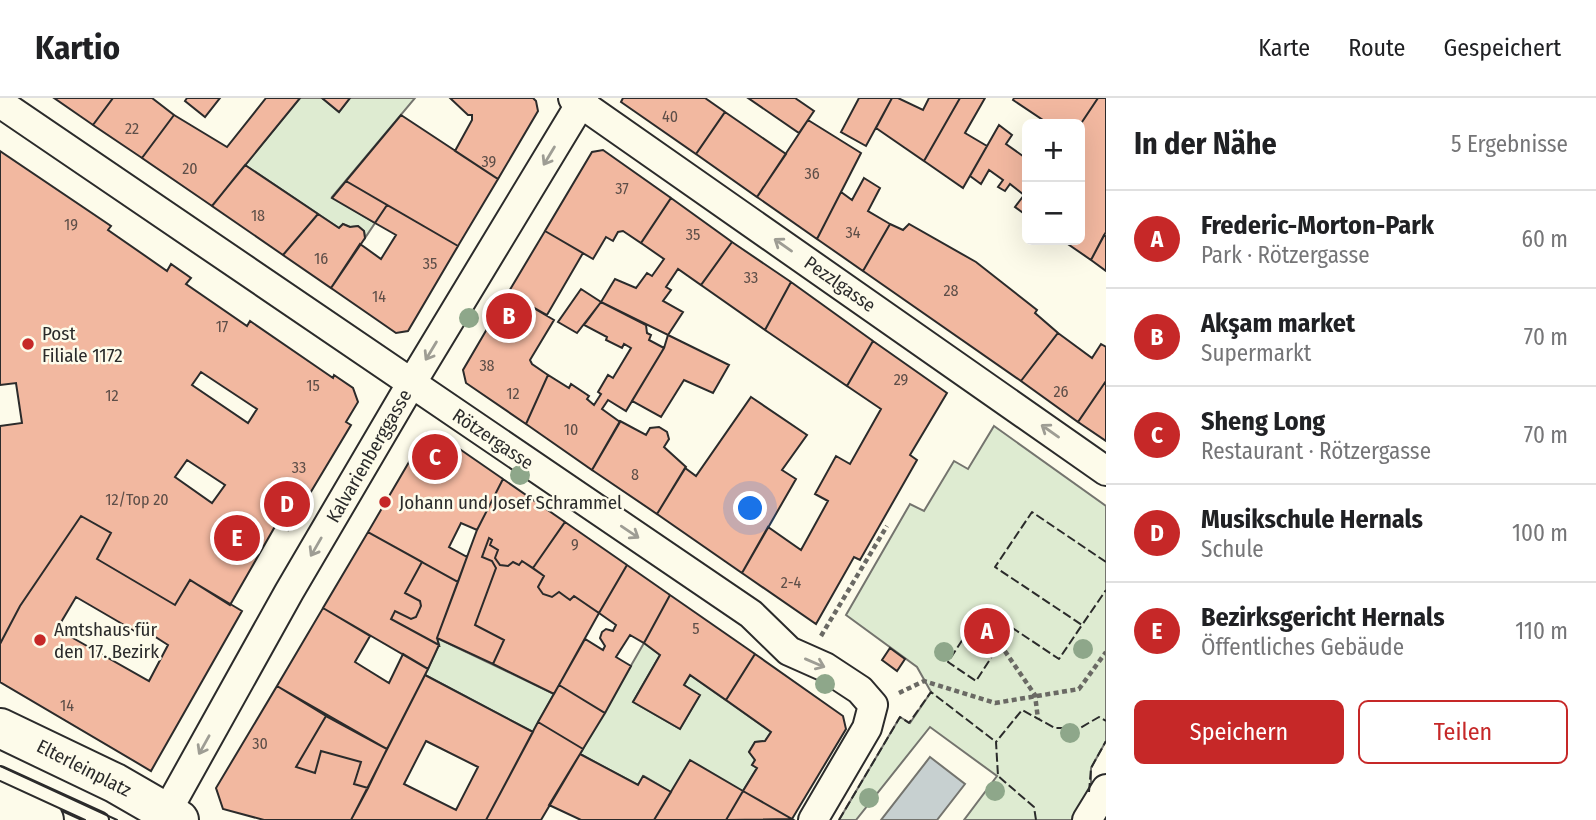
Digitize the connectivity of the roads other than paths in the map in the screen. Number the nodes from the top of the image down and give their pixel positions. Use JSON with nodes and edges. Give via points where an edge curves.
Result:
{"nodes":[{"id":1,"x":579,"y":100,"type":"edge"},
{"id":2,"x":0,"y":103,"type":"edge"},
{"id":3,"x":411,"y":384,"type":"junction"},
{"id":4,"x":1106,"y":471,"type":"edge"},
{"id":5,"x":0,"y":728,"type":"edge"},
{"id":6,"x":0,"y":774,"type":"edge"},
{"id":7,"x":1106,"y":789,"type":"edge"},
{"id":8,"x":0,"y":799,"type":"edge"},
{"id":9,"x":169,"y":817,"type":"edge"},
{"id":10,"x":44,"y":820,"type":"edge"},
{"id":11,"x":101,"y":820,"type":"edge"},
{"id":12,"x":813,"y":820,"type":"edge"},
{"id":13,"x":1087,"y":820,"type":"edge"}],
"edges":[{"from":1,"to":3,"type":"street","name":"Kalvarienberggasse","one_way":true},
{"from":4,"to":1,"type":"street","name":"Pezzlgasse","one_way":true},
{"from":2,"to":3,"type":"street","name":"Rötzergasse"},
{"from":3,"to":9,"type":"street","name":"Kalvarienberggasse","one_way":true,"via":[[289,592]]},
{"from":3,"to":12,"type":"street","name":"Rötzergasse","one_way":true,"via":[[751,614],[789,651],[860,690],[873,705],[867,728]]},
{"from":5,"to":9,"type":"main road","name":"Elterleinplatz","via":[[103,777]]},
{"from":6,"to":11,"type":"lane"},
{"from":7,"to":13,"type":"street"},
{"from":8,"to":10,"type":"main road"}]}
